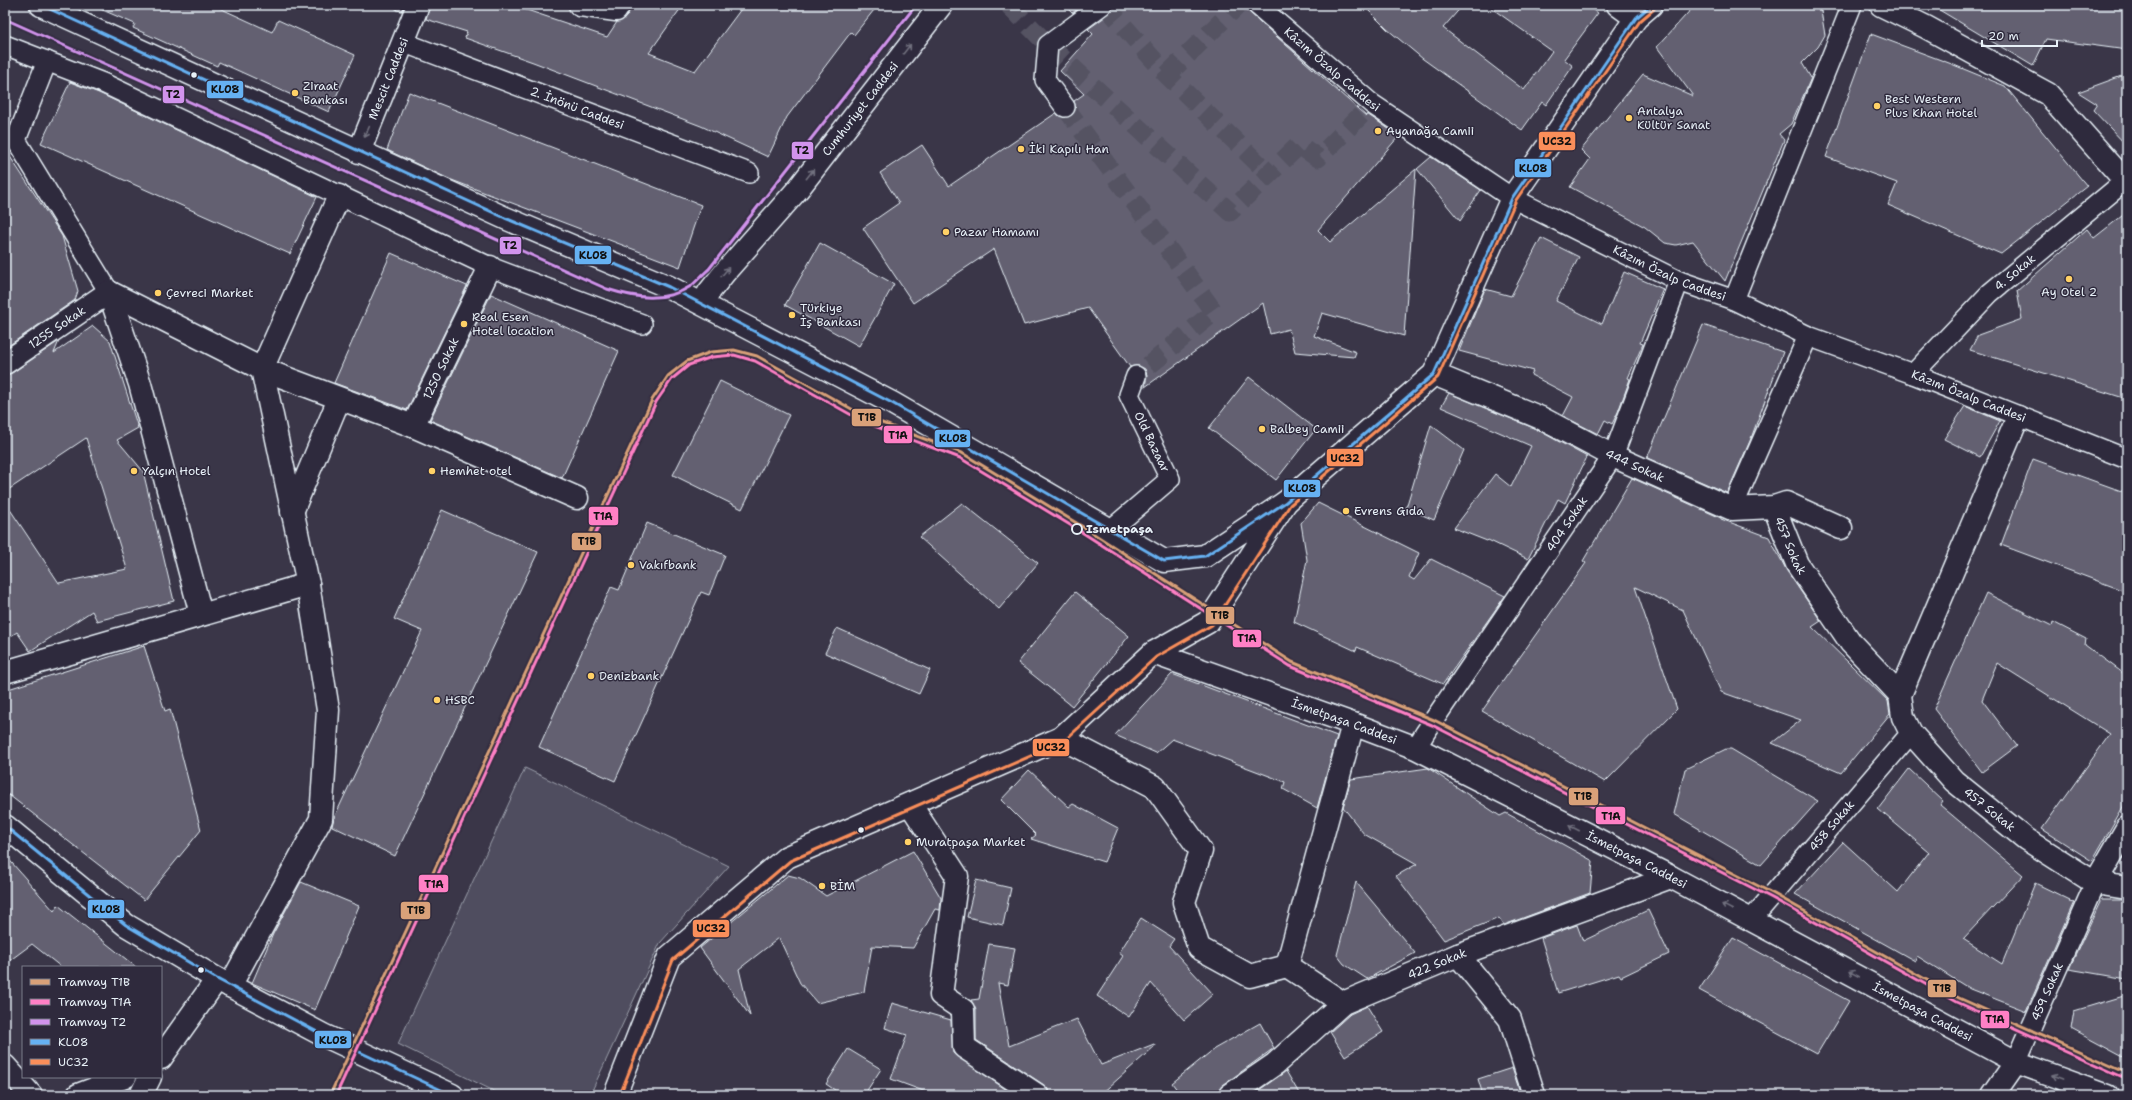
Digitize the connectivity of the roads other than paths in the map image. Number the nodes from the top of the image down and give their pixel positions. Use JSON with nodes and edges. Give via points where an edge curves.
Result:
{"nodes":[{"id":1,"x":41,"y":5,"type":"edge"},
{"id":2,"x":418,"y":5,"type":"edge"},
{"id":3,"x":580,"y":5,"type":"edge"},
{"id":4,"x":619,"y":5,"type":"edge"},
{"id":5,"x":941,"y":5,"type":"edge"},
{"id":6,"x":1102,"y":5,"type":"edge"},
{"id":7,"x":1257,"y":5,"type":"edge"},
{"id":8,"x":1618,"y":5,"type":"edge"},
{"id":9,"x":1852,"y":5,"type":"edge"},
{"id":10,"x":1880,"y":5,"type":"edge"},
{"id":11,"x":1643,"y":11,"type":"edge"},
{"id":12,"x":1919,"y":13,"type":"edge"},
{"id":13,"x":405,"y":43,"type":"junction"},
{"id":14,"x":5,"y":45,"type":"edge"},
{"id":15,"x":47,"y":61,"type":"junction"},
{"id":16,"x":1065,"y":107,"type":"tunnel mouth"},
{"id":17,"x":10,"y":145,"type":"edge"},
{"id":18,"x":359,"y":152,"type":"junction"},
{"id":19,"x":749,"y":173,"type":"dead end"},
{"id":20,"x":2126,"y":181,"type":"edge"},
{"id":21,"x":338,"y":196,"type":"junction"},
{"id":22,"x":1512,"y":198,"type":"junction"},
{"id":23,"x":490,"y":267,"type":"junction"},
{"id":24,"x":1679,"y":281,"type":"junction"},
{"id":25,"x":109,"y":292,"type":"junction"},
{"id":26,"x":1734,"y":300,"type":"junction"},
{"id":27,"x":703,"y":304,"type":"junction"},
{"id":28,"x":642,"y":324,"type":"dead end"},
{"id":29,"x":1808,"y":336,"type":"junction"},
{"id":30,"x":5,"y":363,"type":"edge"},
{"id":31,"x":262,"y":369,"type":"junction"},
{"id":32,"x":1434,"y":374,"type":"junction"},
{"id":33,"x":1913,"y":374,"type":"junction"},
{"id":34,"x":1136,"y":376,"type":"tunnel mouth"},
{"id":35,"x":339,"y":399,"type":"junction"},
{"id":36,"x":2018,"y":417,"type":"junction"},
{"id":37,"x":413,"y":426,"type":"junction"},
{"id":38,"x":1612,"y":456,"type":"junction"},
{"id":39,"x":2127,"y":459,"type":"edge"},
{"id":40,"x":577,"y":498,"type":"dead end"},
{"id":41,"x":1286,"y":502,"type":"junction"},
{"id":42,"x":1774,"y":507,"type":"junction"},
{"id":43,"x":1732,"y":509,"type":"junction"},
{"id":44,"x":292,"y":512,"type":"junction"},
{"id":45,"x":1841,"y":528,"type":"dead end"},
{"id":46,"x":1109,"y":531,"type":"junction"},
{"id":47,"x":308,"y":584,"type":"junction"},
{"id":48,"x":201,"y":614,"type":"junction"},
{"id":49,"x":1153,"y":654,"type":"junction"},
{"id":50,"x":5,"y":672,"type":"edge"},
{"id":51,"x":1900,"y":695,"type":"junction"},
{"id":52,"x":1354,"y":724,"type":"junction"},
{"id":53,"x":1907,"y":725,"type":"junction"},
{"id":54,"x":1061,"y":738,"type":"junction"},
{"id":55,"x":1416,"y":748,"type":"junction"},
{"id":56,"x":910,"y":804,"type":"junction"},
{"id":57,"x":2127,"y":828,"type":"edge"},
{"id":58,"x":8,"y":833,"type":"edge"},
{"id":59,"x":1671,"y":877,"type":"junction"},
{"id":60,"x":2094,"y":884,"type":"junction"},
{"id":61,"x":2127,"y":888,"type":"edge"},
{"id":62,"x":1752,"y":920,"type":"junction"},
{"id":63,"x":1458,"y":955,"type":"junction"},
{"id":64,"x":1287,"y":966,"type":"junction"},
{"id":65,"x":224,"y":983,"type":"junction"},
{"id":66,"x":1343,"y":1003,"type":"junction"},
{"id":67,"x":162,"y":1057,"type":"edge"},
{"id":68,"x":2016,"y":1062,"type":"junction"},
{"id":69,"x":5,"y":1066,"type":"edge"},
{"id":70,"x":122,"y":1078,"type":"edge"},
{"id":71,"x":150,"y":1078,"type":"edge"},
{"id":72,"x":31,"y":1095,"type":"edge"},
{"id":73,"x":78,"y":1095,"type":"edge"},
{"id":74,"x":141,"y":1095,"type":"edge"},
{"id":75,"x":452,"y":1095,"type":"edge"},
{"id":76,"x":615,"y":1095,"type":"edge"},
{"id":77,"x":1037,"y":1095,"type":"edge"},
{"id":78,"x":1230,"y":1095,"type":"edge"},
{"id":79,"x":1534,"y":1095,"type":"edge"},
{"id":80,"x":1993,"y":1095,"type":"edge"},
{"id":81,"x":2107,"y":1095,"type":"edge"}],
"edges":[{"from":1,"to":18,"type":"street"},
{"from":2,"to":13,"type":"street","name":"Mescit Caddesi"},
{"from":3,"to":4,"type":"street","via":[[616,10]]},
{"from":27,"to":5,"type":"street","name":"Cumhuriyet Caddesi","one_way":true,"via":[[709,292],[798,189]]},
{"from":6,"to":16,"type":"street","via":[[1048,45],[1045,80]]},
{"from":7,"to":22,"type":"street","name":"Kâzım Özalp Caddesi","via":[[1372,104]]},
{"from":8,"to":11,"type":"street"},
{"from":9,"to":26,"type":"street"},
{"from":10,"to":12,"type":"street"},
{"from":11,"to":22,"type":"street"},
{"from":12,"to":20,"type":"street","via":[[2048,94]]},
{"from":13,"to":18,"type":"street","name":"Mescit Caddesi","one_way":true},
{"from":13,"to":19,"type":"street","name":"2. İnönü Caddesi"},
{"from":14,"to":15,"type":"street"},
{"from":15,"to":17,"type":"street"},
{"from":15,"to":21,"type":"street","via":[[103,82]]},
{"from":17,"to":25,"type":"street"},
{"from":18,"to":27,"type":"street"},
{"from":20,"to":33,"type":"street","name":"4. Sokak","via":[[1990,294]]},
{"from":21,"to":23,"type":"street"},
{"from":21,"to":31,"type":"street"},
{"from":22,"to":24,"type":"street","name":"Kâzım Özalp Caddesi"},
{"from":22,"to":32,"type":"street"},
{"from":23,"to":28,"type":"street"},
{"from":23,"to":37,"type":"street","name":"1250 Sokak"},
{"from":24,"to":26,"type":"street","name":"Kâzım Özalp Caddesi"},
{"from":24,"to":38,"type":"street","name":"404 Sokak"},
{"from":25,"to":30,"type":"street","name":"1255 Sokak"},
{"from":25,"to":31,"type":"street"},
{"from":25,"to":48,"type":"street","via":[[140,384]]},
{"from":26,"to":29,"type":"street","name":"Kâzım Özalp Caddesi"},
{"from":27,"to":46,"type":"street","via":[[892,403]]},
{"from":29,"to":33,"type":"street","name":"Kâzım Özalp Caddesi"},
{"from":29,"to":43,"type":"street"},
{"from":31,"to":35,"type":"street"},
{"from":31,"to":44,"type":"street"},
{"from":32,"to":38,"type":"street","name":"444 Sokak","via":[[1540,418]]},
{"from":32,"to":41,"type":"street"},
{"from":33,"to":36,"type":"street","name":"Kâzım Özalp Caddesi"},
{"from":34,"to":46,"type":"street","name":"Old Bazaar","via":[[1129,395],[1170,479]]},
{"from":35,"to":37,"type":"street"},
{"from":35,"to":44,"type":"street"},
{"from":36,"to":39,"type":"street","name":"Kâzım Özalp Caddesi"},
{"from":36,"to":51,"type":"street"},
{"from":37,"to":40,"type":"street"},
{"from":38,"to":43,"type":"street","name":"444 Sokak"},
{"from":38,"to":55,"type":"street","name":"404 Sokak"},
{"from":41,"to":46,"type":"street","via":[[1205,556],[1164,561]]},
{"from":41,"to":49,"type":"street","via":[[1208,622]]},
{"from":42,"to":43,"type":"street","name":"444 Sokak"},
{"from":42,"to":45,"type":"street","name":"444 Sokak","via":[[1786,503]]},
{"from":42,"to":51,"type":"street","name":"457 Sokak","via":[[1797,564],[1851,643]]},
{"from":44,"to":47,"type":"street"},
{"from":47,"to":48,"type":"street"},
{"from":47,"to":65,"type":"street","via":[[328,710],[321,819]]},
{"from":48,"to":50,"type":"street"},
{"from":49,"to":52,"type":"street","name":"İsmetpaşa Caddesi"},
{"from":49,"to":54,"type":"street"},
{"from":51,"to":53,"type":"street"},
{"from":52,"to":55,"type":"street","name":"İsmetpaşa Caddesi"},
{"from":52,"to":64,"type":"street"},
{"from":53,"to":60,"type":"street","name":"457 Sokak","via":[[1954,781],[2026,839]]},
{"from":53,"to":62,"type":"street","name":"458 Sokak"},
{"from":54,"to":56,"type":"street"},
{"from":54,"to":64,"type":"street","via":[[1155,787],[1201,851],[1184,902],[1199,948],[1250,976]]},
{"from":59,"to":55,"type":"street","name":"İsmetpaşa Caddesi","one_way":true},
{"from":56,"to":76,"type":"street","via":[[787,857],[669,957]]},
{"from":56,"to":77,"type":"street","via":[[957,876],[942,995],[963,1010],[964,1047]]},
{"from":57,"to":60,"type":"street"},
{"from":58,"to":65,"type":"street","via":[[126,925]]},
{"from":62,"to":59,"type":"street","name":"İsmetpaşa Caddesi","one_way":true},
{"from":59,"to":63,"type":"street","name":"422 Sokak"},
{"from":60,"to":61,"type":"street"},
{"from":60,"to":68,"type":"street","name":"459 Sokak"},
{"from":68,"to":62,"type":"street","name":"İsmetpaşa Caddesi","one_way":true},
{"from":63,"to":66,"type":"street","name":"422 Sokak"},
{"from":63,"to":79,"type":"street","via":[[1510,1019]]},
{"from":64,"to":66,"type":"street"},
{"from":65,"to":67,"type":"street"},
{"from":65,"to":75,"type":"street","via":[[337,1041]]},
{"from":66,"to":78,"type":"street","name":"422 Sokak","via":[[1275,1064]]},
{"from":68,"to":80,"type":"street","name":"459 Sokak"},
{"from":81,"to":68,"type":"street","name":"İsmetpaşa Caddesi","one_way":true},
{"from":69,"to":72,"type":"street"},
{"from":70,"to":73,"type":"street"},
{"from":71,"to":74,"type":"street"}]}
